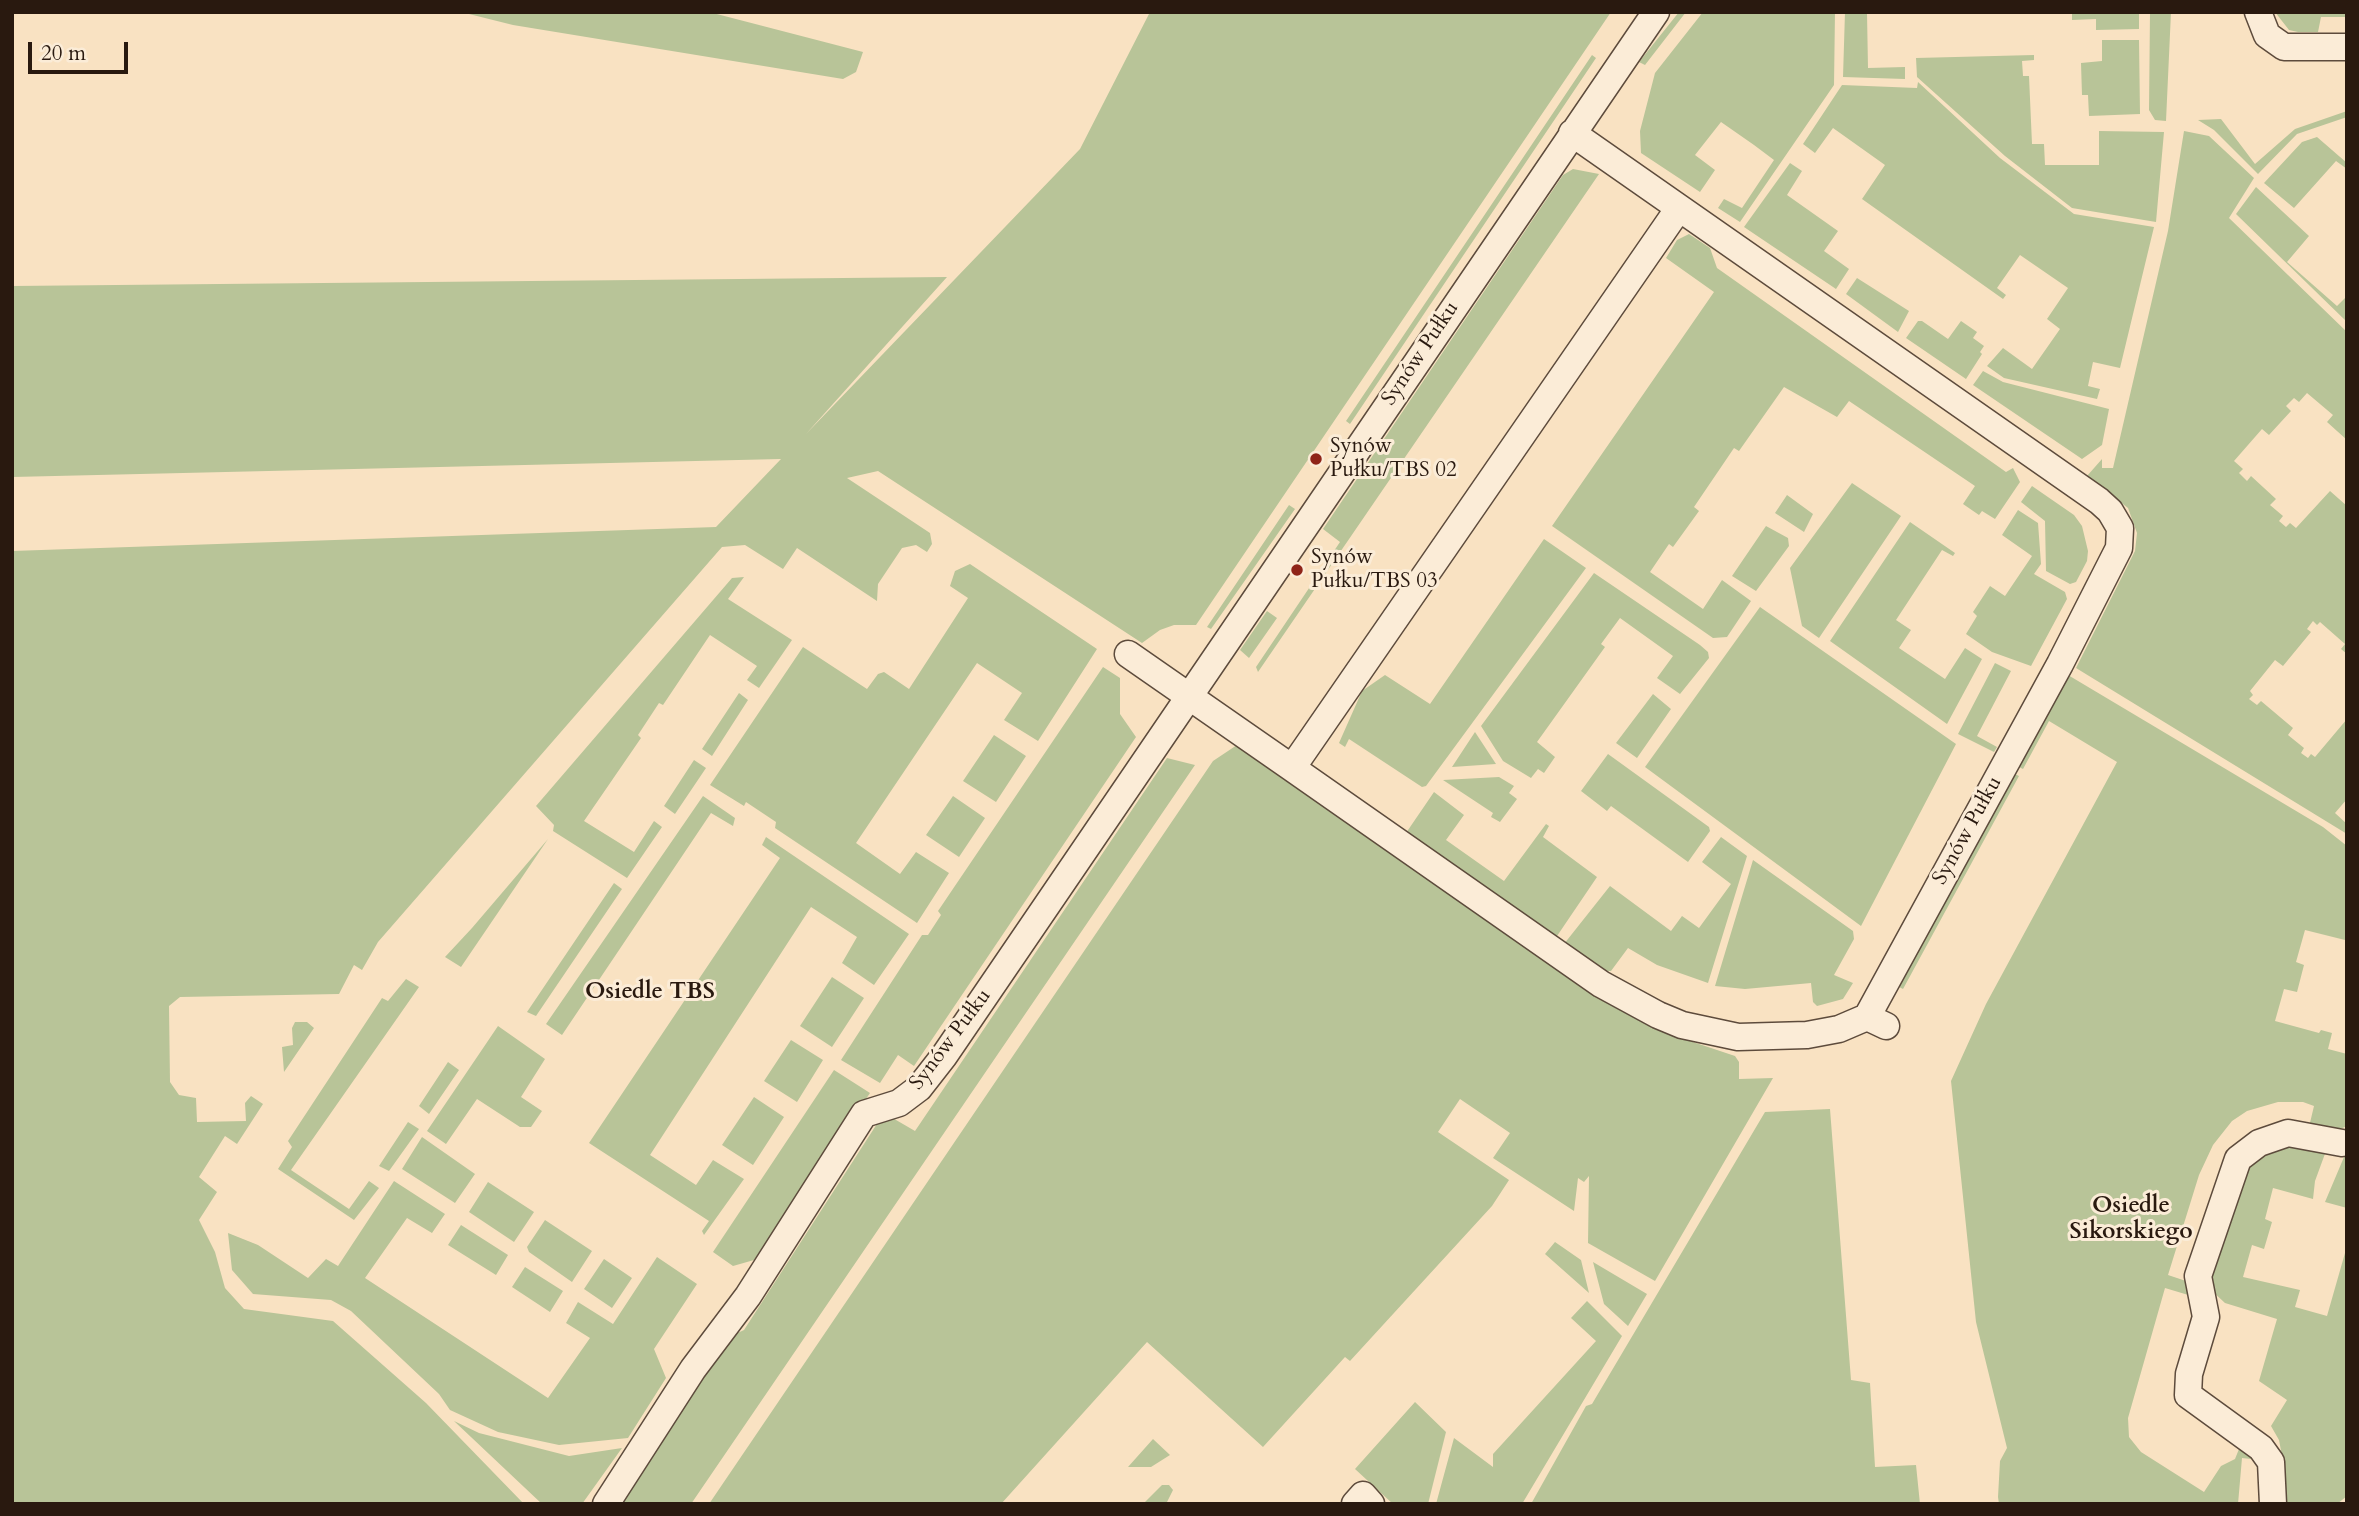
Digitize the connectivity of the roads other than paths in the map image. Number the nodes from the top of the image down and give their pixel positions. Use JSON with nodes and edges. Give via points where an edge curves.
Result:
{"nodes":[{"id":1,"x":1656,"y":12,"type":"edge"},
{"id":2,"x":2258,"y":12,"type":"edge"},
{"id":3,"x":2347,"y":47,"type":"edge"},
{"id":4,"x":1572,"y":133,"type":"junction"},
{"id":5,"x":1679,"y":208,"type":"junction"},
{"id":6,"x":1128,"y":654,"type":"dead end"},
{"id":7,"x":1189,"y":697,"type":"junction"},
{"id":8,"x":1292,"y":768,"type":"junction"},
{"id":9,"x":2342,"y":1143,"type":"dead end"},
{"id":10,"x":606,"y":1504,"type":"edge"},
{"id":11,"x":1355,"y":1504,"type":"edge"},
{"id":12,"x":1371,"y":1504,"type":"edge"},
{"id":13,"x":2273,"y":1504,"type":"edge"}],
"edges":[{"from":1,"to":4,"type":"street","name":"Synów Pułku"},
{"from":2,"to":3,"type":"street","via":[[2267,35],[2284,47]]},
{"from":4,"to":5,"type":"street","name":"Synów Pułku"},
{"from":4,"to":7,"type":"street","name":"Synów Pułku"},
{"from":5,"to":8,"type":"street"},
{"from":5,"to":8,"type":"street","name":"Synów Pułku","via":[[2110,511],[2121,534],[2119,548],[2060,664],[1876,1014],[1839,1029],[1765,1038],[1708,1032],[1658,1015],[1601,984]]},
{"from":6,"to":7,"type":"street"},
{"from":7,"to":8,"type":"street"},
{"from":7,"to":10,"type":"street","name":"Synów Pułku","via":[[928,1078],[899,1103],[864,1114],[748,1296],[693,1369]]},
{"from":9,"to":13,"type":"street","via":[[2288,1133],[2259,1143],[2238,1159],[2198,1276],[2206,1317],[2189,1374],[2188,1395],[2261,1448],[2271,1462]]},
{"from":11,"to":12,"type":"street","via":[[1363,1495]]}]}
